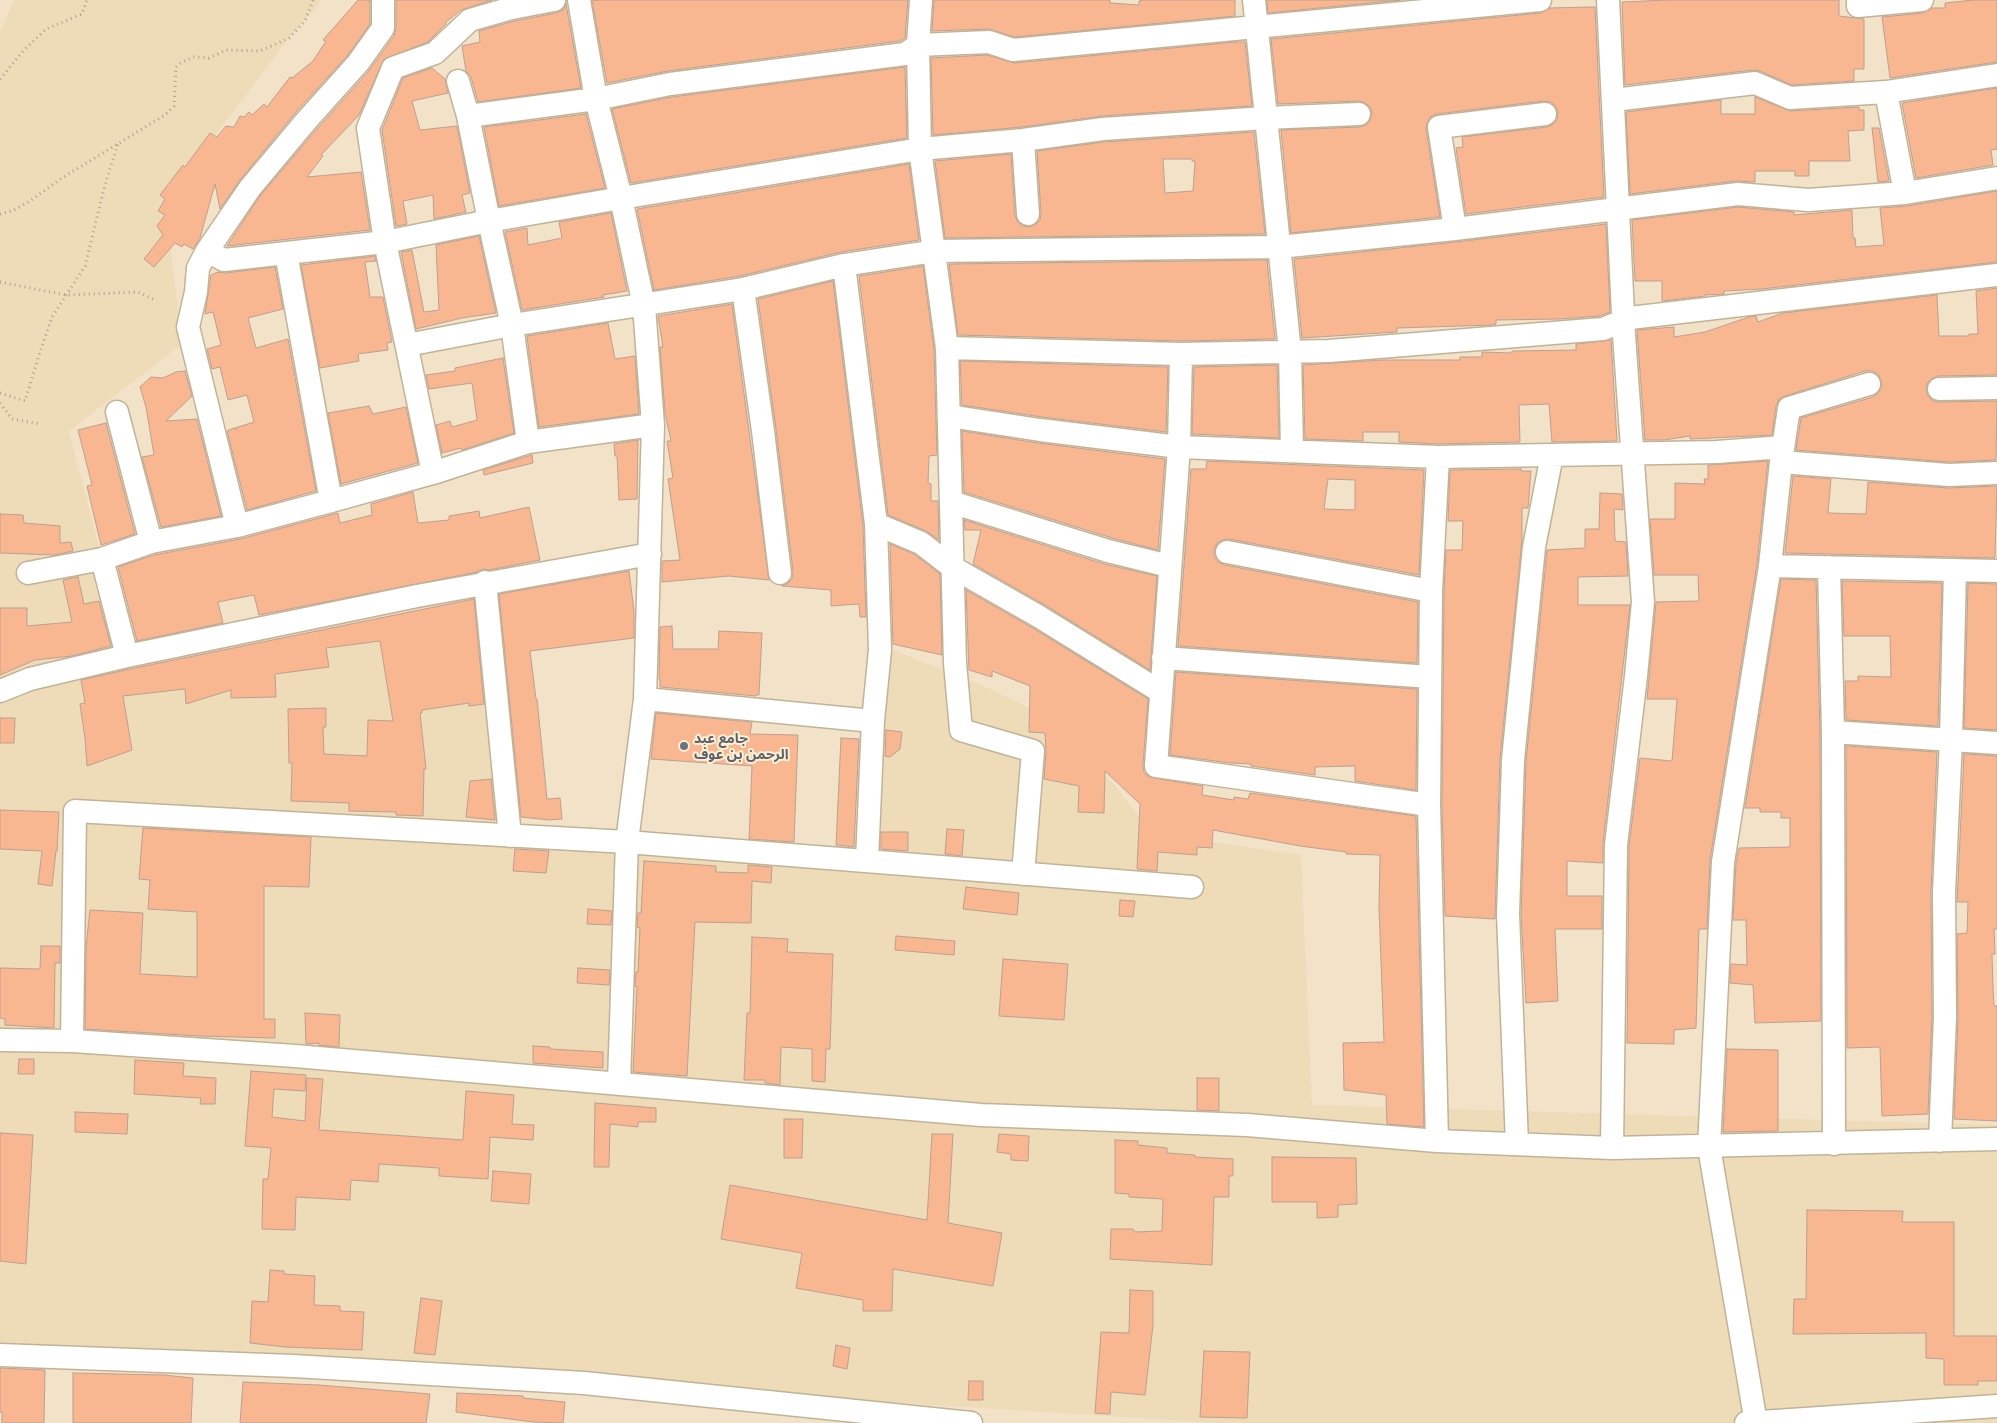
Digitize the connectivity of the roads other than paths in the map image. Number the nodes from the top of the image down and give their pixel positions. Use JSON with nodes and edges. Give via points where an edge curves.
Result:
{"nodes":[{"id":1,"x":383,"y":0,"type":"edge"},
{"id":2,"x":554,"y":0,"type":"edge"},
{"id":3,"x":579,"y":0,"type":"edge"},
{"id":4,"x":920,"y":0,"type":"edge"},
{"id":5,"x":1254,"y":0,"type":"edge"},
{"id":6,"x":1540,"y":0,"type":"edge"},
{"id":7,"x":1608,"y":0,"type":"edge"},
{"id":8,"x":1858,"y":0,"type":"edge"},
{"id":9,"x":1922,"y":0,"type":"edge"},
{"id":10,"x":1256,"y":27,"type":"junction"},
{"id":11,"x":918,"y":46,"type":"junction"},
{"id":12,"x":1997,"y":75,"type":"edge"},
{"id":13,"x":458,"y":80,"type":"dead end"},
{"id":14,"x":1886,"y":92,"type":"junction"},
{"id":15,"x":596,"y":99,"type":"junction"},
{"id":16,"x":1614,"y":100,"type":"junction"},
{"id":17,"x":1359,"y":114,"type":"dead end"},
{"id":18,"x":1545,"y":114,"type":"dead end"},
{"id":19,"x":468,"y":116,"type":"junction"},
{"id":20,"x":1265,"y":118,"type":"junction"},
{"id":21,"x":1023,"y":140,"type":"junction"},
{"id":22,"x":920,"y":149,"type":"junction"},
{"id":23,"x":1997,"y":178,"type":"edge"},
{"id":24,"x":1905,"y":193,"type":"junction"},
{"id":25,"x":621,"y":198,"type":"junction"},
{"id":26,"x":1618,"y":209,"type":"junction"},
{"id":27,"x":1028,"y":214,"type":"dead end"},
{"id":28,"x":488,"y":221,"type":"junction"},
{"id":29,"x":1455,"y":229,"type":"junction"},
{"id":30,"x":385,"y":242,"type":"junction"},
{"id":31,"x":1278,"y":247,"type":"junction"},
{"id":32,"x":207,"y":251,"type":"junction"},
{"id":33,"x":935,"y":251,"type":"junction"},
{"id":34,"x":286,"y":253,"type":"junction"},
{"id":35,"x":844,"y":265,"type":"junction"},
{"id":36,"x":1997,"y":275,"type":"edge"},
{"id":37,"x":743,"y":289,"type":"junction"},
{"id":38,"x":644,"y":306,"type":"junction"},
{"id":39,"x":1624,"y":320,"type":"junction"},
{"id":40,"x":512,"y":325,"type":"junction"},
{"id":41,"x":407,"y":345,"type":"junction"},
{"id":42,"x":948,"y":348,"type":"junction"},
{"id":43,"x":1290,"y":352,"type":"junction"},
{"id":44,"x":1181,"y":354,"type":"junction"},
{"id":45,"x":1869,"y":384,"type":"dead end"},
{"id":46,"x":1997,"y":388,"type":"edge"},
{"id":47,"x":1939,"y":389,"type":"dead end"},
{"id":48,"x":117,"y":412,"type":"dead end"},
{"id":49,"x":949,"y":416,"type":"junction"},
{"id":50,"x":653,"y":425,"type":"junction"},
{"id":51,"x":528,"y":442,"type":"junction"},
{"id":52,"x":1179,"y":447,"type":"junction"},
{"id":53,"x":1292,"y":450,"type":"junction"},
{"id":54,"x":1632,"y":454,"type":"junction"},
{"id":55,"x":1782,"y":454,"type":"junction"},
{"id":56,"x":1552,"y":455,"type":"junction"},
{"id":57,"x":1438,"y":457,"type":"junction"},
{"id":58,"x":434,"y":473,"type":"junction"},
{"id":59,"x":1997,"y":473,"type":"edge"},
{"id":60,"x":331,"y":501,"type":"junction"},
{"id":61,"x":951,"y":502,"type":"junction"},
{"id":62,"x":876,"y":524,"type":"junction"},
{"id":63,"x":237,"y":526,"type":"junction"},
{"id":64,"x":151,"y":542,"type":"junction"},
{"id":65,"x":1227,"y":552,"type":"dead end"},
{"id":66,"x":650,"y":554,"type":"junction"},
{"id":67,"x":102,"y":559,"type":"junction"},
{"id":68,"x":1169,"y":566,"type":"junction"},
{"id":69,"x":1770,"y":566,"type":"junction"},
{"id":70,"x":952,"y":567,"type":"junction"},
{"id":71,"x":1830,"y":567,"type":"junction"},
{"id":72,"x":1954,"y":570,"type":"junction"},
{"id":73,"x":1997,"y":571,"type":"edge"},
{"id":74,"x":28,"y":573,"type":"dead end"},
{"id":75,"x":780,"y":573,"type":"dead end"},
{"id":76,"x":486,"y":582,"type":"junction"},
{"id":77,"x":1430,"y":591,"type":"junction"},
{"id":78,"x":127,"y":656,"type":"junction"},
{"id":79,"x":1163,"y":658,"type":"junction"},
{"id":80,"x":1430,"y":677,"type":"junction"},
{"id":81,"x":0,"y":691,"type":"edge"},
{"id":82,"x":1161,"y":692,"type":"junction"},
{"id":83,"x":644,"y":699,"type":"junction"},
{"id":84,"x":873,"y":721,"type":"junction"},
{"id":85,"x":1833,"y":732,"type":"junction"},
{"id":86,"x":1950,"y":740,"type":"junction"},
{"id":87,"x":1997,"y":744,"type":"edge"},
{"id":88,"x":1429,"y":805,"type":"junction"},
{"id":89,"x":510,"y":836,"type":"junction"},
{"id":90,"x":627,"y":842,"type":"junction"},
{"id":91,"x":867,"y":861,"type":"junction"},
{"id":92,"x":1023,"y":874,"type":"junction"},
{"id":93,"x":1192,"y":887,"type":"dead end"},
{"id":94,"x":0,"y":1040,"type":"edge"},
{"id":95,"x":72,"y":1041,"type":"junction"},
{"id":96,"x":619,"y":1082,"type":"junction"},
{"id":97,"x":1997,"y":1139,"type":"edge"},
{"id":98,"x":1437,"y":1141,"type":"junction"},
{"id":99,"x":1940,"y":1141,"type":"junction"},
{"id":100,"x":1518,"y":1144,"type":"junction"},
{"id":101,"x":1834,"y":1144,"type":"junction"},
{"id":102,"x":1709,"y":1147,"type":"junction"},
{"id":103,"x":1612,"y":1148,"type":"junction"},
{"id":104,"x":0,"y":1355,"type":"edge"},
{"id":105,"x":1997,"y":1406,"type":"edge"},
{"id":106,"x":971,"y":1423,"type":"edge"},
{"id":107,"x":1752,"y":1423,"type":"edge"}],
"edges":[{"from":1,"to":32,"type":"street","via":[[383,28],[358,63],[250,188]]},
{"from":2,"to":30,"type":"street","via":[[470,20],[435,53],[393,68],[368,128]]},
{"from":3,"to":15,"type":"street"},
{"from":4,"to":11,"type":"street"},
{"from":5,"to":10,"type":"street"},
{"from":6,"to":10,"type":"street"},
{"from":7,"to":16,"type":"street"},
{"from":8,"to":9,"type":"street","via":[[1858,6]]},
{"from":10,"to":11,"type":"street","via":[[1013,50],[989,42]]},
{"from":10,"to":20,"type":"street"},
{"from":11,"to":15,"type":"street","via":[[905,54],[670,84]]},
{"from":11,"to":22,"type":"street"},
{"from":12,"to":14,"type":"street"},
{"from":13,"to":19,"type":"street"},
{"from":14,"to":16,"type":"street","via":[[1790,98],[1755,83]]},
{"from":14,"to":24,"type":"street"},
{"from":15,"to":19,"type":"street"},
{"from":15,"to":25,"type":"street"},
{"from":16,"to":26,"type":"street"},
{"from":17,"to":20,"type":"street"},
{"from":18,"to":29,"type":"street","via":[[1439,127]]},
{"from":19,"to":28,"type":"street"},
{"from":20,"to":21,"type":"street","via":[[1104,129]]},
{"from":20,"to":31,"type":"street"},
{"from":21,"to":22,"type":"street"},
{"from":21,"to":27,"type":"street"},
{"from":22,"to":25,"type":"street"},
{"from":22,"to":33,"type":"street"},
{"from":23,"to":24,"type":"street"},
{"from":24,"to":26,"type":"street","via":[[1808,200],[1738,194]]},
{"from":25,"to":28,"type":"street"},
{"from":25,"to":38,"type":"street"},
{"from":26,"to":29,"type":"street"},
{"from":26,"to":39,"type":"street"},
{"from":28,"to":30,"type":"street"},
{"from":28,"to":40,"type":"street"},
{"from":29,"to":31,"type":"street"},
{"from":30,"to":34,"type":"street"},
{"from":30,"to":41,"type":"street"},
{"from":31,"to":33,"type":"street"},
{"from":31,"to":43,"type":"street"},
{"from":32,"to":34,"type":"street","via":[[224,260]]},
{"from":32,"to":63,"type":"street","via":[[198,268],[188,327]]},
{"from":33,"to":35,"type":"street"},
{"from":33,"to":42,"type":"street"},
{"from":34,"to":60,"type":"street"},
{"from":35,"to":37,"type":"street"},
{"from":35,"to":62,"type":"street"},
{"from":36,"to":39,"type":"street"},
{"from":37,"to":38,"type":"street"},
{"from":37,"to":75,"type":"street"},
{"from":38,"to":40,"type":"street"},
{"from":38,"to":50,"type":"street"},
{"from":39,"to":43,"type":"street","via":[[1603,329]]},
{"from":39,"to":54,"type":"street"},
{"from":40,"to":41,"type":"street"},
{"from":40,"to":51,"type":"street"},
{"from":41,"to":58,"type":"street"},
{"from":42,"to":44,"type":"street"},
{"from":42,"to":49,"type":"street"},
{"from":43,"to":44,"type":"street"},
{"from":43,"to":53,"type":"street"},
{"from":44,"to":52,"type":"street"},
{"from":45,"to":55,"type":"street","via":[[1789,408]]},
{"from":46,"to":47,"type":"street"},
{"from":48,"to":64,"type":"street"},
{"from":49,"to":52,"type":"street"},
{"from":49,"to":61,"type":"street"},
{"from":50,"to":51,"type":"street"},
{"from":50,"to":66,"type":"street"},
{"from":51,"to":58,"type":"street"},
{"from":52,"to":53,"type":"street"},
{"from":52,"to":68,"type":"street"},
{"from":53,"to":57,"type":"street"},
{"from":54,"to":55,"type":"street"},
{"from":54,"to":56,"type":"street"},
{"from":54,"to":103,"type":"street","via":[[1643,602],[1616,845]]},
{"from":55,"to":59,"type":"street","via":[[1948,475]]},
{"from":55,"to":69,"type":"street"},
{"from":56,"to":57,"type":"street"},
{"from":56,"to":100,"type":"street","via":[[1534,547],[1513,760],[1508,914]]},
{"from":57,"to":77,"type":"street"},
{"from":58,"to":60,"type":"street"},
{"from":60,"to":63,"type":"street"},
{"from":61,"to":68,"type":"street","via":[[1108,551]]},
{"from":61,"to":70,"type":"street"},
{"from":62,"to":70,"type":"street","via":[[921,543]]},
{"from":62,"to":84,"type":"street","via":[[880,650]]},
{"from":63,"to":64,"type":"street"},
{"from":64,"to":67,"type":"street"},
{"from":65,"to":77,"type":"street"},
{"from":66,"to":76,"type":"street"},
{"from":66,"to":83,"type":"street"},
{"from":67,"to":74,"type":"street"},
{"from":67,"to":78,"type":"street"},
{"from":68,"to":79,"type":"street"},
{"from":69,"to":71,"type":"street"},
{"from":69,"to":102,"type":"street","via":[[1724,862]]},
{"from":70,"to":82,"type":"street"},
{"from":70,"to":92,"type":"street","via":[[954,663],[961,730],[1033,751]]},
{"from":71,"to":72,"type":"street"},
{"from":71,"to":85,"type":"street"},
{"from":72,"to":73,"type":"street"},
{"from":72,"to":86,"type":"street"},
{"from":76,"to":78,"type":"street"},
{"from":76,"to":89,"type":"street"},
{"from":77,"to":80,"type":"street"},
{"from":78,"to":81,"type":"street","via":[[30,679]]},
{"from":79,"to":80,"type":"street"},
{"from":79,"to":82,"type":"street"},
{"from":80,"to":88,"type":"street"},
{"from":82,"to":88,"type":"street","via":[[1156,766]]},
{"from":83,"to":84,"type":"street"},
{"from":83,"to":90,"type":"street"},
{"from":84,"to":91,"type":"street"},
{"from":85,"to":86,"type":"street"},
{"from":85,"to":101,"type":"street"},
{"from":86,"to":87,"type":"street"},
{"from":86,"to":99,"type":"street"},
{"from":88,"to":98,"type":"street"},
{"from":89,"to":90,"type":"street"},
{"from":89,"to":95,"type":"street","via":[[75,811]]},
{"from":90,"to":91,"type":"street"},
{"from":90,"to":96,"type":"street"},
{"from":91,"to":92,"type":"street"},
{"from":92,"to":93,"type":"street"},
{"from":94,"to":95,"type":"street"},
{"from":95,"to":96,"type":"street"},
{"from":96,"to":98,"type":"street","via":[[981,1115],[1247,1125]]},
{"from":97,"to":99,"type":"street"},
{"from":98,"to":100,"type":"street"},
{"from":99,"to":101,"type":"street"},
{"from":100,"to":103,"type":"street"},
{"from":101,"to":102,"type":"street"},
{"from":102,"to":103,"type":"street"},
{"from":102,"to":107,"type":"street"},
{"from":104,"to":106,"type":"street","via":[[293,1366],[584,1383]]},
{"from":105,"to":107,"type":"street"}]}
